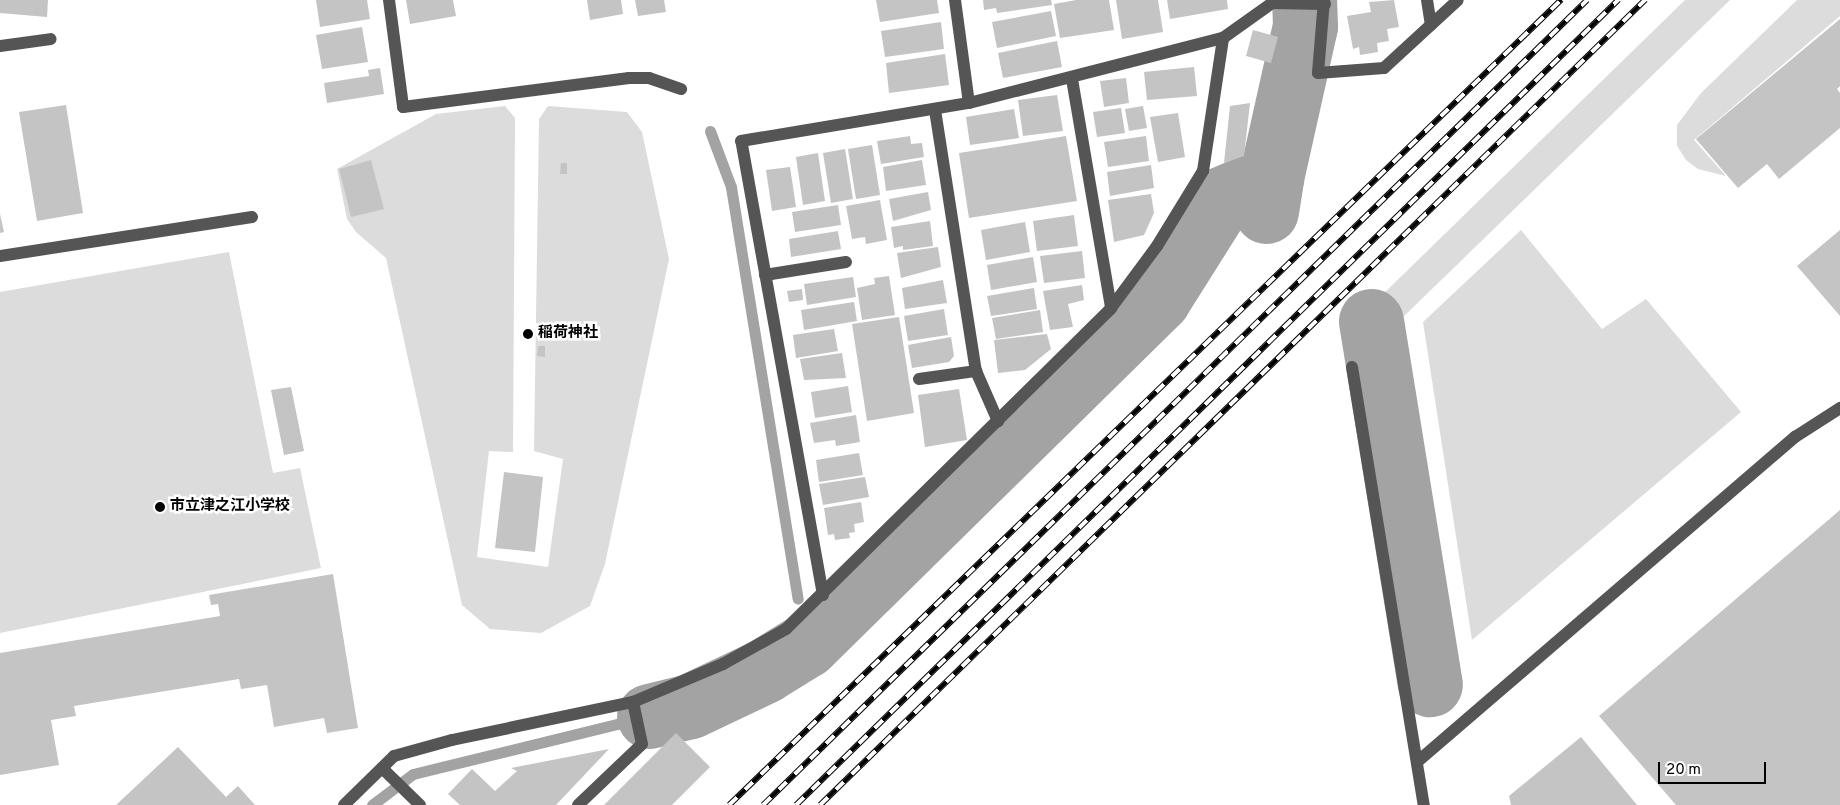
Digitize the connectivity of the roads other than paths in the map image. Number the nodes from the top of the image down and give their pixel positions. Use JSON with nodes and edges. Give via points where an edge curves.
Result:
{"nodes":[{"id":1,"x":389,"y":0,"type":"edge"},
{"id":2,"x":956,"y":0,"type":"edge"},
{"id":3,"x":1427,"y":0,"type":"edge"},
{"id":4,"x":1458,"y":0,"type":"edge"},
{"id":5,"x":1272,"y":1,"type":"edge"},
{"id":6,"x":1321,"y":3,"type":"edge"},
{"id":7,"x":1431,"y":25,"type":"junction"},
{"id":8,"x":51,"y":38,"type":"dead end"},
{"id":9,"x":1223,"y":38,"type":"junction"},
{"id":10,"x":0,"y":46,"type":"edge"},
{"id":11,"x":1072,"y":79,"type":"junction"},
{"id":12,"x":680,"y":89,"type":"dead end"},
{"id":13,"x":969,"y":103,"type":"junction"},
{"id":14,"x":935,"y":110,"type":"junction"},
{"id":15,"x":252,"y":217,"type":"dead end"},
{"id":16,"x":0,"y":256,"type":"edge"},
{"id":17,"x":846,"y":262,"type":"dead end"},
{"id":18,"x":765,"y":275,"type":"junction"},
{"id":19,"x":1111,"y":308,"type":"junction"},
{"id":20,"x":1352,"y":367,"type":"dead end"},
{"id":21,"x":976,"y":371,"type":"junction"},
{"id":22,"x":919,"y":379,"type":"dead end"},
{"id":23,"x":1840,"y":408,"type":"edge"},
{"id":24,"x":998,"y":421,"type":"junction"},
{"id":25,"x":823,"y":596,"type":"junction"},
{"id":26,"x":633,"y":702,"type":"junction"},
{"id":27,"x":1416,"y":762,"type":"junction"},
{"id":28,"x":382,"y":768,"type":"junction"},
{"id":29,"x":344,"y":805,"type":"edge"},
{"id":30,"x":420,"y":805,"type":"edge"},
{"id":31,"x":578,"y":805,"type":"edge"},
{"id":32,"x":1424,"y":805,"type":"edge"}],
"edges":[{"from":1,"to":12,"type":"street","via":[[403,108],[629,78],[649,78]]},
{"from":2,"to":13,"type":"street"},
{"from":3,"to":7,"type":"street"},
{"from":4,"to":7,"type":"street"},
{"from":5,"to":6,"type":"street"},
{"from":5,"to":9,"type":"street"},
{"from":6,"to":7,"type":"street","via":[[1318,73],[1384,68]]},
{"from":8,"to":10,"type":"street"},
{"from":9,"to":11,"type":"street"},
{"from":9,"to":19,"type":"street","via":[[1203,172],[1157,246]]},
{"from":11,"to":13,"type":"street"},
{"from":11,"to":19,"type":"street"},
{"from":13,"to":14,"type":"street"},
{"from":14,"to":18,"type":"street","via":[[741,141]]},
{"from":14,"to":21,"type":"street"},
{"from":15,"to":16,"type":"street"},
{"from":17,"to":18,"type":"street"},
{"from":18,"to":25,"type":"street"},
{"from":19,"to":24,"type":"street"},
{"from":20,"to":27,"type":"street"},
{"from":21,"to":22,"type":"street"},
{"from":21,"to":24,"type":"street"},
{"from":23,"to":27,"type":"street","via":[[1795,437]]},
{"from":24,"to":25,"type":"street"},
{"from":25,"to":26,"type":"street","via":[[786,629],[723,664]]},
{"from":26,"to":28,"type":"street","via":[[452,740],[394,756]]},
{"from":26,"to":31,"type":"street","via":[[642,744]]},
{"from":27,"to":32,"type":"street"},
{"from":28,"to":29,"type":"street"},
{"from":28,"to":30,"type":"street"}]}
